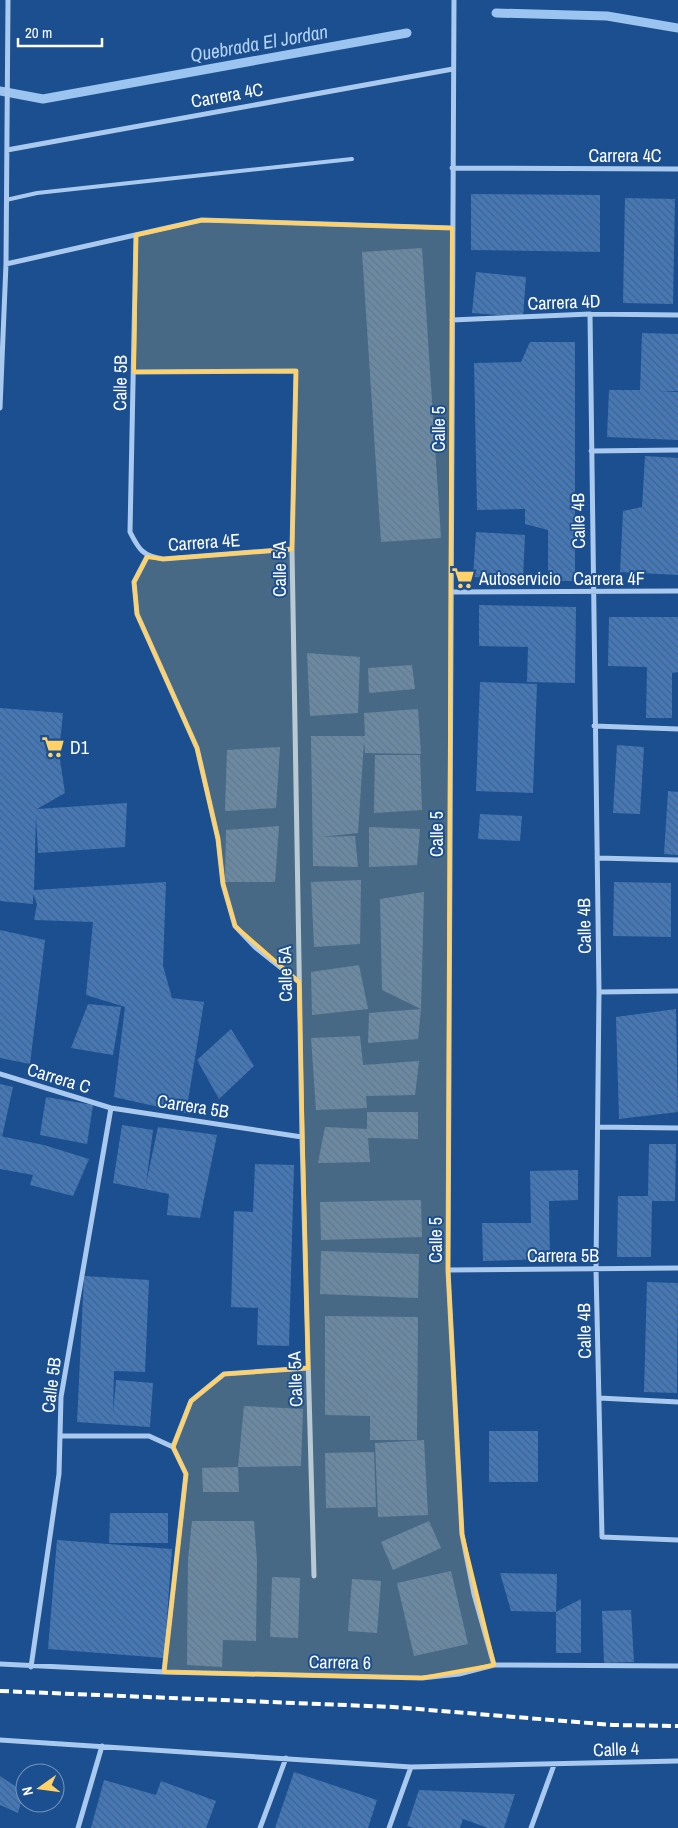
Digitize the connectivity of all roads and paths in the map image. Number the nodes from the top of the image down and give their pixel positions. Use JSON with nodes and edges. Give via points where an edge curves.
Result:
{"nodes":[{"id":1,"x":8,"y":0,"type":"edge"},
{"id":2,"x":454,"y":0,"type":"edge"},
{"id":3,"x":453,"y":66,"type":"junction"},
{"id":4,"x":7,"y":150,"type":"junction"},
{"id":5,"x":352,"y":159,"type":"dead end"},
{"id":6,"x":452,"y":168,"type":"junction"},
{"id":7,"x":678,"y":169,"type":"edge"},
{"id":8,"x":6,"y":200,"type":"junction"},
{"id":9,"x":452,"y":228,"type":"junction"},
{"id":10,"x":136,"y":235,"type":"junction"},
{"id":11,"x":6,"y":264,"type":"junction"},
{"id":12,"x":590,"y":314,"type":"junction"},
{"id":13,"x":678,"y":315,"type":"edge"},
{"id":14,"x":452,"y":320,"type":"junction"},
{"id":15,"x":134,"y":372,"type":"junction"},
{"id":16,"x":0,"y":408,"type":"edge"},
{"id":17,"x":678,"y":450,"type":"edge"},
{"id":18,"x":591,"y":451,"type":"junction"},
{"id":19,"x":130,"y":532,"type":"joint"},
{"id":20,"x":292,"y":549,"type":"junction"},
{"id":21,"x":147,"y":556,"type":"junction"},
{"id":22,"x":592,"y":591,"type":"junction"},
{"id":23,"x":678,"y":591,"type":"edge"},
{"id":24,"x":451,"y":592,"type":"junction"},
{"id":25,"x":594,"y":726,"type":"junction"},
{"id":26,"x":678,"y":729,"type":"edge"},
{"id":27,"x":597,"y":858,"type":"junction"},
{"id":28,"x":678,"y":860,"type":"edge"},
{"id":29,"x":299,"y":982,"type":"junction"},
{"id":30,"x":678,"y":991,"type":"edge"},
{"id":31,"x":599,"y":992,"type":"junction"},
{"id":32,"x":0,"y":1074,"type":"edge"},
{"id":33,"x":111,"y":1108,"type":"junction"},
{"id":34,"x":598,"y":1127,"type":"junction"},
{"id":35,"x":678,"y":1128,"type":"edge"},
{"id":36,"x":302,"y":1137,"type":"junction"},
{"id":37,"x":678,"y":1268,"type":"edge"},
{"id":38,"x":596,"y":1269,"type":"junction"},
{"id":39,"x":448,"y":1270,"type":"junction"},
{"id":40,"x":308,"y":1368,"type":"junction"},
{"id":41,"x":599,"y":1398,"type":"junction"},
{"id":42,"x":678,"y":1402,"type":"edge"},
{"id":43,"x":60,"y":1436,"type":"junction"},
{"id":44,"x":173,"y":1447,"type":"junction"},
{"id":45,"x":678,"y":1540,"type":"edge"},
{"id":46,"x":314,"y":1576,"type":"dead end"},
{"id":47,"x":0,"y":1664,"type":"edge"},
{"id":48,"x":494,"y":1665,"type":"junction"},
{"id":49,"x":31,"y":1666,"type":"junction"},
{"id":50,"x":678,"y":1666,"type":"edge"},
{"id":51,"x":164,"y":1672,"type":"junction"},
{"id":52,"x":0,"y":1740,"type":"edge"},
{"id":53,"x":102,"y":1746,"type":"junction"},
{"id":54,"x":286,"y":1758,"type":"junction"},
{"id":55,"x":678,"y":1761,"type":"edge"},
{"id":56,"x":554,"y":1765,"type":"junction"},
{"id":57,"x":410,"y":1767,"type":"junction"},
{"id":58,"x":78,"y":1828,"type":"edge"},
{"id":59,"x":260,"y":1828,"type":"edge"},
{"id":60,"x":389,"y":1828,"type":"edge"},
{"id":61,"x":531,"y":1828,"type":"edge"}],
"edges":[{"from":1,"to":4,"type":"street"},
{"from":2,"to":3,"type":"street","name":"Calle 5"},
{"from":3,"to":4,"type":"street","name":"Carrera 4C"},
{"from":3,"to":6,"type":"street","name":"Calle 5"},
{"from":4,"to":8,"type":"street"},
{"from":5,"to":8,"type":"lane","via":[[37,193]]},
{"from":6,"to":7,"type":"street","name":"Carrera 4C"},
{"from":6,"to":9,"type":"street","name":"Calle 5"},
{"from":8,"to":11,"type":"street"},
{"from":9,"to":10,"type":"street","via":[[202,220]]},
{"from":9,"to":14,"type":"street","name":"Calle 5"},
{"from":10,"to":11,"type":"street"},
{"from":10,"to":15,"type":"street","name":"Calle 5B"},
{"from":11,"to":16,"type":"street"},
{"from":12,"to":13,"type":"street","name":"Carrera 4D"},
{"from":12,"to":14,"type":"street","name":"Carrera 4D"},
{"from":12,"to":18,"type":"street","name":"Calle 4B"},
{"from":14,"to":24,"type":"street","name":"Calle 5"},
{"from":15,"to":19,"type":"street","name":"Calle 5B"},
{"from":15,"to":20,"type":"street","name":"Calle 5A","via":[[296,371]]},
{"from":17,"to":18,"type":"street"},
{"from":18,"to":22,"type":"street","name":"Calle 4B"},
{"from":19,"to":21,"type":"street","name":"Carrera 4E"},
{"from":20,"to":21,"type":"street","name":"Carrera 4E","via":[[163,559]]},
{"from":20,"to":29,"type":"street","name":"Calle 5A"},
{"from":21,"to":29,"type":"street","via":[[134,582],[137,614],[197,748],[218,839],[223,884],[235,926],[255,947]]},
{"from":22,"to":23,"type":"street","name":"Carrera 4F"},
{"from":22,"to":24,"type":"street","name":"Carrera 4F"},
{"from":22,"to":25,"type":"street","name":"Calle 4B"},
{"from":24,"to":39,"type":"street","name":"Calle 5"},
{"from":25,"to":26,"type":"street"},
{"from":25,"to":27,"type":"street","name":"Calle 4B"},
{"from":27,"to":28,"type":"street"},
{"from":27,"to":31,"type":"street","name":"Calle 4B"},
{"from":29,"to":36,"type":"street","name":"Calle 5A"},
{"from":30,"to":31,"type":"street"},
{"from":31,"to":34,"type":"street","name":"Calle 4B"},
{"from":32,"to":33,"type":"street","name":"Carrera C"},
{"from":33,"to":36,"type":"street","name":"Carrera 5B"},
{"from":33,"to":43,"type":"street","name":"Calle 5B","via":[[61,1397]]},
{"from":34,"to":35,"type":"street"},
{"from":34,"to":38,"type":"street","name":"Calle 4B"},
{"from":36,"to":40,"type":"street","name":"Calle 5A"},
{"from":37,"to":38,"type":"street","name":"Carrera 5B"},
{"from":38,"to":39,"type":"street","name":"Carrera 5B"},
{"from":38,"to":41,"type":"street","name":"Calle 4B"},
{"from":39,"to":48,"type":"street","name":"Calle 5","via":[[462,1534],[474,1594]]},
{"from":40,"to":44,"type":"street","via":[[224,1374],[191,1401]]},
{"from":40,"to":46,"type":"street","name":"Calle 5A"},
{"from":41,"to":42,"type":"street"},
{"from":41,"to":45,"type":"street","name":"Calle 4B","via":[[602,1538]]},
{"from":43,"to":44,"type":"street","via":[[149,1436]]},
{"from":43,"to":49,"type":"street","name":"Calle 5B","via":[[59,1474]]},
{"from":44,"to":51,"type":"street","via":[[186,1474]]},
{"from":47,"to":49,"type":"street","name":"Carrera 6"},
{"from":48,"to":50,"type":"street","name":"Carrera 6"},
{"from":48,"to":51,"type":"street","name":"Carrera 6","via":[[459,1674],[422,1678]]},
{"from":49,"to":51,"type":"street","name":"Carrera 6"},
{"from":52,"to":53,"type":"street"},
{"from":53,"to":54,"type":"street"},
{"from":53,"to":58,"type":"street"},
{"from":54,"to":57,"type":"street"},
{"from":54,"to":59,"type":"street"},
{"from":55,"to":56,"type":"street","name":"Calle 4"},
{"from":56,"to":57,"type":"street"},
{"from":56,"to":61,"type":"street"},
{"from":57,"to":60,"type":"street"}]}
